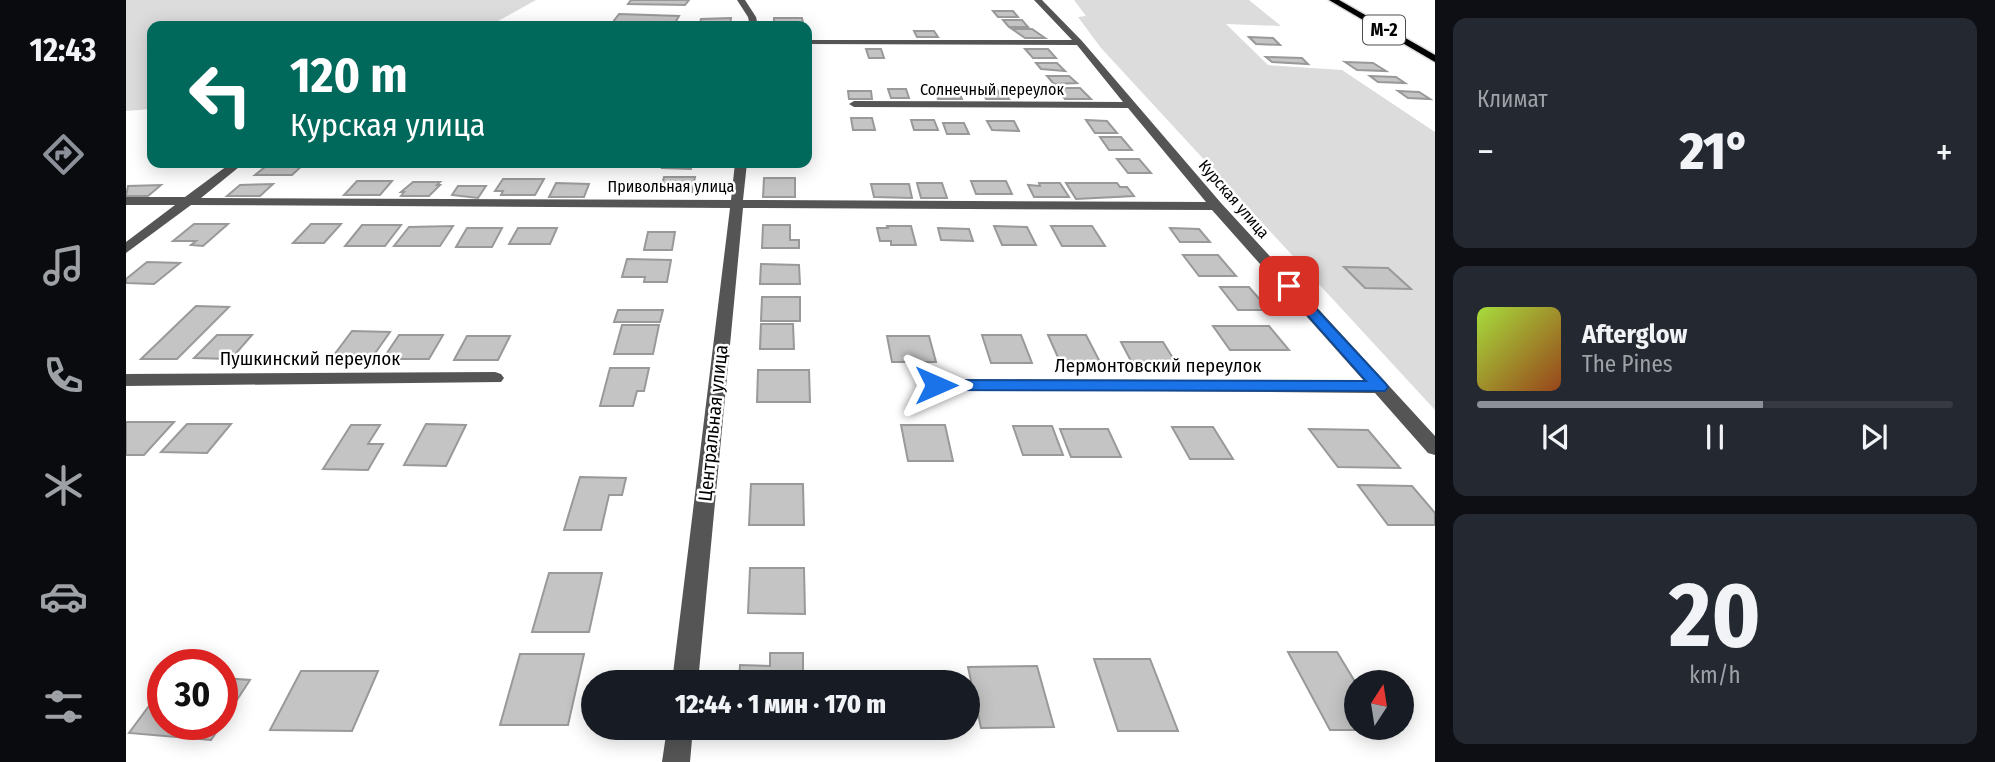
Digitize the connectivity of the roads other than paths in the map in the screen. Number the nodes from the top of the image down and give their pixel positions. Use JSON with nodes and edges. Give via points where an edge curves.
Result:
{"nodes":[{"id":1,"x":741,"y":0,"type":"edge"},
{"id":2,"x":1038,"y":0,"type":"edge"},
{"id":3,"x":1333,"y":0,"type":"edge"},
{"id":4,"x":1343,"y":0,"type":"edge"},
{"id":5,"x":753,"y":21,"type":"edge"},
{"id":6,"x":812,"y":42,"type":"edge"},
{"id":7,"x":1079,"y":43,"type":"junction"},
{"id":8,"x":1435,"y":52,"type":"edge"},
{"id":9,"x":1435,"y":59,"type":"edge"},
{"id":10,"x":854,"y":104,"type":"dead end"},
{"id":11,"x":1130,"y":105,"type":"junction"},
{"id":12,"x":231,"y":168,"type":"edge"},
{"id":13,"x":741,"y":168,"type":"edge"},
{"id":14,"x":126,"y":201,"type":"edge"},
{"id":15,"x":188,"y":201,"type":"junction"},
{"id":16,"x":737,"y":204,"type":"junction"},
{"id":17,"x":1216,"y":206,"type":"junction"},
{"id":18,"x":126,"y":249,"type":"edge"},
{"id":19,"x":495,"y":379,"type":"dead end"},
{"id":20,"x":126,"y":380,"type":"edge"},
{"id":21,"x":936,"y":385,"type":"dead end"},
{"id":22,"x":1380,"y":387,"type":"junction"},
{"id":23,"x":1435,"y":448,"type":"edge"},
{"id":24,"x":686,"y":670,"type":"edge"},
{"id":25,"x":679,"y":740,"type":"edge"},
{"id":26,"x":676,"y":762,"type":"edge"}],
"edges":[{"from":1,"to":5,"type":"street"},
{"from":2,"to":7,"type":"street","name":"Курская улица"},
{"from":3,"to":9,"type":"highway","number":"М-2"},
{"from":4,"to":8,"type":"highway","number":"М-2"},
{"from":6,"to":7,"type":"street"},
{"from":7,"to":11,"type":"street","name":"Курская улица"},
{"from":10,"to":11,"type":"street","name":"Солнечный переулок"},
{"from":11,"to":17,"type":"street","name":"Курская улица"},
{"from":12,"to":15,"type":"street"},
{"from":13,"to":16,"type":"street","name":"Центральная улица"},
{"from":14,"to":15,"type":"street","name":"Привольная улица"},
{"from":15,"to":16,"type":"street","name":"Привольная улица"},
{"from":15,"to":18,"type":"street"},
{"from":16,"to":17,"type":"street","name":"Привольная улица"},
{"from":16,"to":24,"type":"street","name":"Центральная улица"},
{"from":17,"to":22,"type":"street","name":"Курская улица"},
{"from":19,"to":20,"type":"street","name":"Пушкинский переулок"},
{"from":21,"to":22,"type":"street","name":"Лермонтовский переулок"},
{"from":22,"to":23,"type":"street","name":"Курская улица"},
{"from":25,"to":26,"type":"street"}]}
